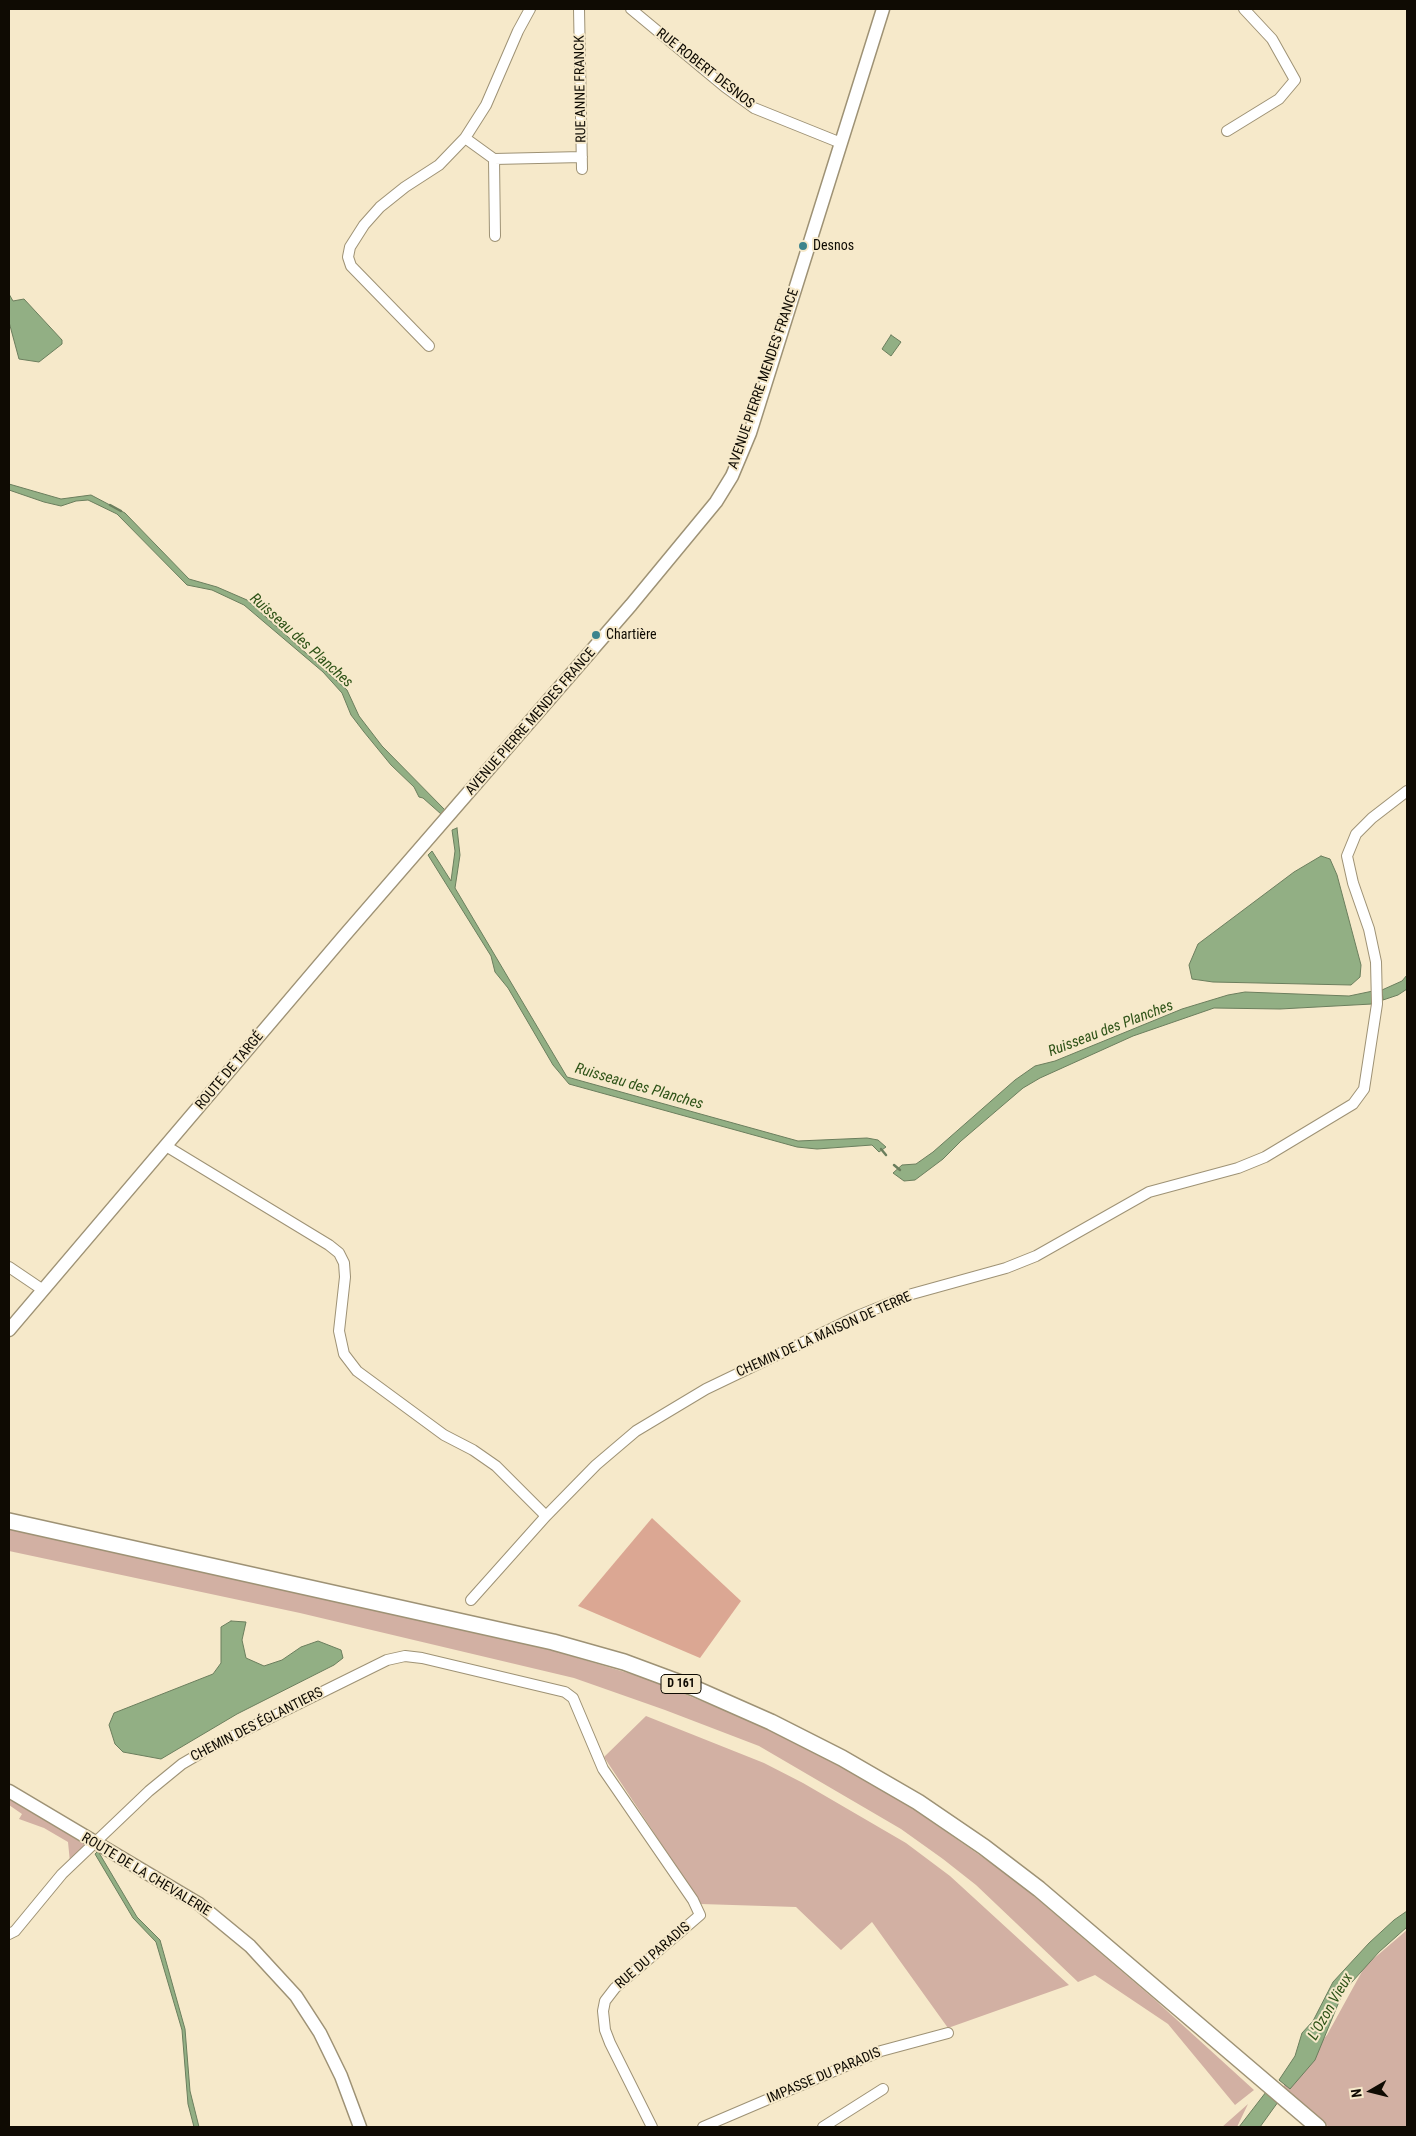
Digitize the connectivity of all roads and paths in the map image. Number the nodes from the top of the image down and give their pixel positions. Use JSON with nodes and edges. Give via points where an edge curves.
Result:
{"nodes":[{"id":1,"x":530,"y":9,"type":"edge"},
{"id":2,"x":579,"y":9,"type":"edge"},
{"id":3,"x":631,"y":9,"type":"edge"},
{"id":4,"x":883,"y":9,"type":"edge"},
{"id":5,"x":1244,"y":9,"type":"edge"},
{"id":6,"x":1227,"y":131,"type":"dead end"},
{"id":7,"x":465,"y":138,"type":"junction"},
{"id":8,"x":841,"y":143,"type":"junction"},
{"id":9,"x":582,"y":157,"type":"junction"},
{"id":10,"x":494,"y":159,"type":"junction"},
{"id":11,"x":582,"y":169,"type":"dead end"},
{"id":12,"x":495,"y":236,"type":"dead end"},
{"id":13,"x":428,"y":346,"type":"dead end"},
{"id":14,"x":1407,"y":790,"type":"edge"},
{"id":15,"x":453,"y":812,"type":"joint"},
{"id":16,"x":166,"y":1146,"type":"junction"},
{"id":17,"x":9,"y":1267,"type":"edge"},
{"id":18,"x":43,"y":1290,"type":"junction"},
{"id":19,"x":9,"y":1330,"type":"edge"},
{"id":20,"x":546,"y":1516,"type":"junction"},
{"id":21,"x":9,"y":1521,"type":"edge"},
{"id":22,"x":471,"y":1600,"type":"dead end"},
{"id":23,"x":565,"y":1692,"type":"joint"},
{"id":24,"x":9,"y":1792,"type":"edge"},
{"id":25,"x":95,"y":1843,"type":"junction"},
{"id":26,"x":9,"y":1934,"type":"edge"},
{"id":27,"x":948,"y":2033,"type":"dead end"},
{"id":28,"x":883,"y":2089,"type":"dead end"},
{"id":29,"x":708,"y":2126,"type":"edge"},
{"id":30,"x":360,"y":2127,"type":"edge"},
{"id":31,"x":652,"y":2127,"type":"edge"},
{"id":32,"x":823,"y":2127,"type":"edge"},
{"id":33,"x":1318,"y":2127,"type":"edge"}],
"edges":[{"from":1,"to":7,"type":"street","via":[[486,105]]},
{"from":2,"to":9,"type":"street","name":"RUE ANNE FRANCK"},
{"from":3,"to":8,"type":"street","name":"RUE ROBERT DESNOS","via":[[740,99],[783,121]]},
{"from":4,"to":8,"type":"street","name":"AVENUE PIERRE MENDES FRANCE"},
{"from":5,"to":6,"type":"street","via":[[1272,39],[1295,80],[1279,99]]},
{"from":7,"to":10,"type":"street"},
{"from":7,"to":13,"type":"street","via":[[439,165],[380,207],[360,229],[348,252],[349,262],[356,273]]},
{"from":8,"to":15,"type":"street","name":"AVENUE PIERRE MENDES FRANCE","via":[[750,433],[724,490],[687,539]]},
{"from":9,"to":10,"type":"street"},
{"from":9,"to":11,"type":"street","name":"RUE ANNE FRANCK"},
{"from":10,"to":12,"type":"street"},
{"from":14,"to":20,"type":"street","name":"CHEMIN DE LA MAISON DE TERRE","via":[[1356,834],[1347,856],[1376,962],[1377,1004],[1364,1089],[1353,1104],[1265,1157],[1238,1168],[1149,1192],[1036,1256],[1006,1268],[912,1294],[860,1315],[706,1390],[636,1431],[596,1465]]},
{"from":15,"to":16,"type":"street","name":"ROUTE DE TARGÉ"},
{"from":16,"to":18,"type":"street","name":"ROUTE DE TARGÉ"},
{"from":16,"to":20,"type":"street","via":[[339,1253],[345,1277],[339,1331],[344,1354],[357,1371],[444,1435],[496,1466]]},
{"from":17,"to":18,"type":"street"},
{"from":18,"to":19,"type":"street","name":"ROUTE DE TARGÉ"},
{"from":20,"to":22,"type":"street","name":"CHEMIN DE LA MAISON DE TERRE"},
{"from":21,"to":33,"type":"main road","number":"D 161","via":[[553,1642],[624,1662],[730,1703],[842,1758],[918,1802],[984,1847],[1039,1889]]},
{"from":23,"to":25,"type":"street","name":"CHEMIN DES ÉGLANTIERS","via":[[422,1658],[405,1656],[387,1660],[182,1764]]},
{"from":23,"to":31,"type":"street","name":"RUE DU PARADIS","via":[[573,1698],[603,1769],[700,1915],[615,1988],[605,2001],[605,2030]]},
{"from":24,"to":25,"type":"street","name":"ROUTE DE LA CHEVALERIE"},
{"from":25,"to":26,"type":"street","name":"CHEMIN DES ÉGLANTIERS","via":[[62,1874],[15,1931]]},
{"from":25,"to":30,"type":"street","name":"ROUTE DE LA CHEVALERIE","via":[[199,1904],[267,1962],[296,1996],[320,2033]]},
{"from":27,"to":29,"type":"street","name":"IMPASSE DU PARADIS","via":[[881,2051]]},
{"from":28,"to":32,"type":"street"}]}
